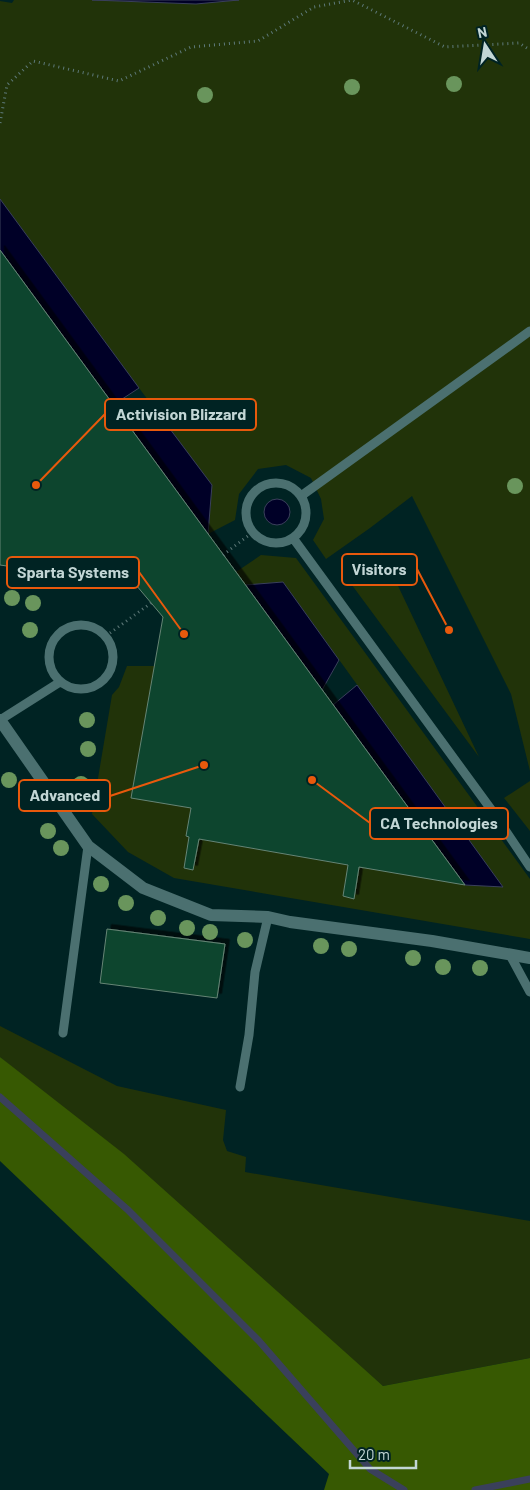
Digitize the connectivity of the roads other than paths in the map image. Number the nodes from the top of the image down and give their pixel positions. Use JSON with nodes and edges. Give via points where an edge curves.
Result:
{"nodes":[{"id":1,"x":530,"y":331,"type":"edge"},
{"id":2,"x":301,"y":496,"type":"junction"},
{"id":3,"x":293,"y":538,"type":"junction"},
{"id":4,"x":60,"y":682,"type":"junction"},
{"id":5,"x":0,"y":720,"type":"edge"},
{"id":6,"x":88,"y":846,"type":"junction"},
{"id":7,"x":530,"y":867,"type":"edge"},
{"id":8,"x":268,"y":917,"type":"junction"},
{"id":9,"x":510,"y":955,"type":"junction"},
{"id":10,"x":530,"y":958,"type":"edge"},
{"id":11,"x":530,"y":992,"type":"edge"},
{"id":12,"x":63,"y":1033,"type":"dead end"},
{"id":13,"x":240,"y":1087,"type":"dead end"}],
"edges":[{"from":1,"to":2,"type":"lane"},
{"from":2,"to":3,"type":"lane","via":[[306,512],[304,523]]},
{"from":2,"to":3,"type":"lane","via":[[290,486],[268,483],[248,499],[245,509],[252,532],[264,541],[284,542]]},
{"from":3,"to":7,"type":"lane"},
{"from":4,"to":4,"type":"lane","via":[[49,664],[52,643],[58,634],[77,625],[98,629],[112,645],[113,667],[108,676],[91,689],[70,688]]},
{"from":4,"to":5,"type":"lane"},
{"from":5,"to":6,"type":"street"},
{"from":6,"to":8,"type":"street","via":[[143,888],[211,915]]},
{"from":6,"to":12,"type":"lane"},
{"from":8,"to":9,"type":"street"},
{"from":8,"to":13,"type":"lane","via":[[256,972]]},
{"from":9,"to":10,"type":"street"},
{"from":9,"to":11,"type":"lane"}]}
